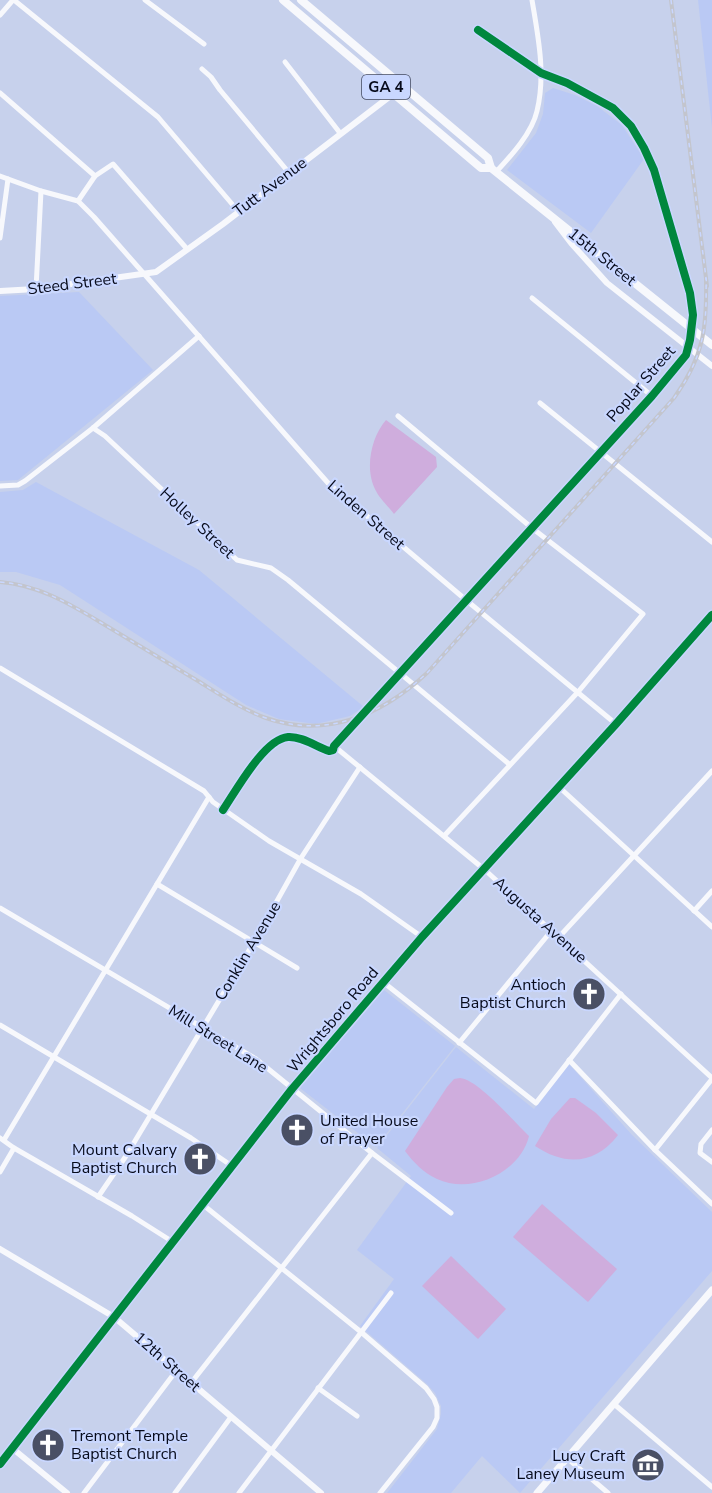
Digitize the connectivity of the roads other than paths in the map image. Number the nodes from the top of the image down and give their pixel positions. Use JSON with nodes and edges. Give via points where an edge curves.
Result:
{"nodes":[{"id":1,"x":13,"y":0,"type":"edge"},
{"id":2,"x":145,"y":0,"type":"edge"},
{"id":3,"x":283,"y":0,"type":"edge"},
{"id":4,"x":301,"y":0,"type":"edge"},
{"id":5,"x":532,"y":0,"type":"edge"},
{"id":6,"x":0,"y":15,"type":"edge"},
{"id":7,"x":478,"y":30,"type":"dead end"},
{"id":8,"x":204,"y":44,"type":"dead end"},
{"id":9,"x":285,"y":62,"type":"dead end"},
{"id":10,"x":202,"y":69,"type":"dead end"},
{"id":11,"x":541,"y":73,"type":"junction"},
{"id":12,"x":0,"y":93,"type":"edge"},
{"id":13,"x":393,"y":94,"type":"junction"},
{"id":14,"x":340,"y":133,"type":"junction"},
{"id":15,"x":494,"y":170,"type":"junction"},
{"id":16,"x":290,"y":174,"type":"junction"},
{"id":17,"x":0,"y":176,"type":"edge"},
{"id":18,"x":96,"y":176,"type":"junction"},
{"id":19,"x":8,"y":179,"type":"junction"},
{"id":20,"x":41,"y":191,"type":"junction"},
{"id":21,"x":78,"y":201,"type":"junction"},
{"id":22,"x":238,"y":211,"type":"junction"},
{"id":23,"x":551,"y":216,"type":"junction"},
{"id":24,"x":0,"y":238,"type":"edge"},
{"id":25,"x":187,"y":249,"type":"junction"},
{"id":26,"x":145,"y":275,"type":"junction"},
{"id":27,"x":36,"y":289,"type":"junction"},
{"id":28,"x":0,"y":291,"type":"edge"},
{"id":29,"x":532,"y":298,"type":"dead end"},
{"id":30,"x":199,"y":336,"type":"junction"},
{"id":31,"x":712,"y":345,"type":"edge"},
{"id":32,"x":689,"y":347,"type":"junction"},
{"id":33,"x":712,"y":366,"type":"edge"},
{"id":34,"x":652,"y":396,"type":"junction"},
{"id":35,"x":540,"y":403,"type":"dead end"},
{"id":36,"x":398,"y":416,"type":"dead end"},
{"id":37,"x":93,"y":428,"type":"junction"},
{"id":38,"x":600,"y":452,"type":"junction"},
{"id":39,"x":0,"y":486,"type":"edge"},
{"id":40,"x":532,"y":528,"type":"junction"},
{"id":41,"x":712,"y":542,"type":"edge"},
{"id":42,"x":466,"y":600,"type":"junction"},
{"id":43,"x":712,"y":615,"type":"edge"},
{"id":44,"x":0,"y":668,"type":"edge"},
{"id":45,"x":400,"y":674,"type":"junction"},
{"id":46,"x":578,"y":692,"type":"junction"},
{"id":47,"x":616,"y":724,"type":"junction"},
{"id":48,"x":334,"y":746,"type":"junction"},
{"id":49,"x":509,"y":764,"type":"junction"},
{"id":50,"x":360,"y":767,"type":"junction"},
{"id":51,"x":712,"y":771,"type":"edge"},
{"id":52,"x":559,"y":787,"type":"junction"},
{"id":53,"x":208,"y":797,"type":"junction"},
{"id":54,"x":223,"y":810,"type":"junction"},
{"id":55,"x":444,"y":836,"type":"junction"},
{"id":56,"x":634,"y":855,"type":"junction"},
{"id":57,"x":301,"y":858,"type":"junction"},
{"id":58,"x":485,"y":870,"type":"junction"},
{"id":59,"x":157,"y":884,"type":"junction"},
{"id":60,"x":712,"y":891,"type":"edge"},
{"id":61,"x":0,"y":908,"type":"edge"},
{"id":62,"x":694,"y":911,"type":"junction"},
{"id":63,"x":712,"y":927,"type":"edge"},
{"id":64,"x":552,"y":930,"type":"junction"},
{"id":65,"x":422,"y":937,"type":"junction"},
{"id":66,"x":559,"y":937,"type":"junction"},
{"id":67,"x":254,"y":942,"type":"junction"},
{"id":68,"x":297,"y":968,"type":"dead end"},
{"id":69,"x":106,"y":970,"type":"junction"},
{"id":70,"x":383,"y":982,"type":"junction"},
{"id":71,"x":621,"y":994,"type":"junction"},
{"id":72,"x":0,"y":1025,"type":"edge"},
{"id":73,"x":203,"y":1028,"type":"junction"},
{"id":74,"x":459,"y":1043,"type":"junction"},
{"id":75,"x":52,"y":1057,"type":"junction"},
{"id":76,"x":569,"y":1060,"type":"junction"},
{"id":77,"x":712,"y":1078,"type":"edge"},
{"id":78,"x":292,"y":1089,"type":"junction"},
{"id":79,"x":150,"y":1115,"type":"junction"},
{"id":80,"x":712,"y":1130,"type":"edge"},
{"id":81,"x":2,"y":1139,"type":"edge"},
{"id":82,"x":14,"y":1148,"type":"junction"},
{"id":83,"x":655,"y":1150,"type":"junction"},
{"id":84,"x":372,"y":1153,"type":"junction"},
{"id":85,"x":712,"y":1162,"type":"edge"},
{"id":86,"x":232,"y":1166,"type":"junction"},
{"id":87,"x":0,"y":1172,"type":"edge"},
{"id":88,"x":98,"y":1197,"type":"junction"},
{"id":89,"x":202,"y":1204,"type":"junction"},
{"id":90,"x":712,"y":1204,"type":"edge"},
{"id":91,"x":451,"y":1213,"type":"dead end"},
{"id":92,"x":173,"y":1242,"type":"junction"},
{"id":93,"x":0,"y":1249,"type":"edge"},
{"id":94,"x":281,"y":1269,"type":"junction"},
{"id":95,"x":712,"y":1290,"type":"edge"},
{"id":96,"x":391,"y":1293,"type":"dead end"},
{"id":97,"x":114,"y":1317,"type":"junction"},
{"id":98,"x":361,"y":1332,"type":"junction"},
{"id":99,"x":177,"y":1371,"type":"junction"},
{"id":100,"x":191,"y":1383,"type":"junction"},
{"id":101,"x":318,"y":1388,"type":"junction"},
{"id":102,"x":614,"y":1404,"type":"junction"},
{"id":103,"x":357,"y":1416,"type":"dead end"},
{"id":104,"x":231,"y":1417,"type":"junction"},
{"id":105,"x":12,"y":1448,"type":"junction"},
{"id":106,"x":270,"y":1450,"type":"junction"},
{"id":107,"x":567,"y":1458,"type":"junction"},
{"id":108,"x":0,"y":1464,"type":"edge"},
{"id":109,"x":711,"y":1490,"type":"edge"},
{"id":110,"x":67,"y":1493,"type":"edge"},
{"id":111,"x":84,"y":1493,"type":"edge"},
{"id":112,"x":174,"y":1493,"type":"edge"},
{"id":113,"x":239,"y":1493,"type":"edge"},
{"id":114,"x":321,"y":1493,"type":"edge"},
{"id":115,"x":380,"y":1493,"type":"edge"},
{"id":116,"x":537,"y":1493,"type":"edge"},
{"id":117,"x":608,"y":1493,"type":"edge"}],
"edges":[{"from":1,"to":6,"type":"street"},
{"from":1,"to":22,"type":"street","via":[[158,117]]},
{"from":2,"to":8,"type":"street"},
{"from":3,"to":13,"type":"main road","name":"15th Street","number":"GA 4"},
{"from":4,"to":15,"type":"main road","name":"15th Street","number":"GA 4","via":[[488,158]]},
{"from":5,"to":11,"type":"street"},
{"from":7,"to":11,"type":"street","name":"Poplar Street"},
{"from":9,"to":14,"type":"street"},
{"from":10,"to":16,"type":"street"},
{"from":11,"to":15,"type":"street","via":[[537,112],[512,154]]},
{"from":11,"to":32,"type":"street","name":"Poplar Street","via":[[613,108],[631,126],[644,148],[690,293],[693,315]]},
{"from":12,"to":18,"type":"street"},
{"from":13,"to":14,"type":"street","name":"Tutt Avenue"},
{"from":13,"to":15,"type":"main road","name":"15th Street","number":"GA 4","via":[[481,168]]},
{"from":14,"to":16,"type":"street","name":"Tutt Avenue"},
{"from":15,"to":23,"type":"main road","name":"15th Street","number":"GA 4"},
{"from":16,"to":22,"type":"street","name":"Tutt Avenue"},
{"from":17,"to":19,"type":"street"},
{"from":18,"to":21,"type":"street"},
{"from":18,"to":25,"type":"street","via":[[113,164]]},
{"from":19,"to":20,"type":"street"},
{"from":19,"to":24,"type":"street"},
{"from":20,"to":21,"type":"street"},
{"from":20,"to":27,"type":"street"},
{"from":21,"to":26,"type":"street","name":"Linden Street"},
{"from":22,"to":25,"type":"street","name":"Tutt Avenue"},
{"from":23,"to":31,"type":"main road","name":"15th Street","number":"GA 4"},
{"from":23,"to":32,"type":"street","via":[[607,283]]},
{"from":25,"to":26,"type":"street","name":"Tutt Avenue","via":[[156,272]]},
{"from":26,"to":27,"type":"street","name":"Steed Street"},
{"from":26,"to":30,"type":"street","name":"Linden Street"},
{"from":27,"to":28,"type":"street","name":"Steed Street"},
{"from":29,"to":34,"type":"street"},
{"from":30,"to":37,"type":"street"},
{"from":30,"to":42,"type":"street","name":"Linden Street","via":[[328,483]]},
{"from":32,"to":33,"type":"street"},
{"from":32,"to":34,"type":"street","name":"Poplar Street"},
{"from":34,"to":38,"type":"street","name":"Poplar Street"},
{"from":35,"to":38,"type":"street"},
{"from":36,"to":40,"type":"street"},
{"from":37,"to":39,"type":"street","via":[[25,481]]},
{"from":37,"to":45,"type":"street","name":"Holley Street","via":[[237,560],[271,568]]},
{"from":38,"to":40,"type":"street","name":"Poplar Street"},
{"from":38,"to":41,"type":"street"},
{"from":40,"to":42,"type":"street","name":"Poplar Street"},
{"from":40,"to":46,"type":"street","via":[[643,614]]},
{"from":42,"to":45,"type":"street","name":"Poplar Street"},
{"from":42,"to":46,"type":"street","name":"Linden Street"},
{"from":43,"to":47,"type":"street","name":"Wrightsboro Road"},
{"from":44,"to":53,"type":"street"},
{"from":45,"to":48,"type":"street","name":"Poplar Street"},
{"from":45,"to":49,"type":"street","name":"Holley Street"},
{"from":46,"to":47,"type":"street","name":"Linden Street"},
{"from":46,"to":49,"type":"street"},
{"from":47,"to":52,"type":"street","name":"Wrightsboro Road"},
{"from":48,"to":50,"type":"street","name":"Augusta Avenue"},
{"from":48,"to":54,"type":"street","via":[[329,751],[289,737],[279,740],[261,754]]},
{"from":49,"to":55,"type":"street"},
{"from":50,"to":55,"type":"street","name":"Augusta Avenue"},
{"from":50,"to":57,"type":"street","name":"Conklin Avenue"},
{"from":51,"to":56,"type":"street"},
{"from":52,"to":56,"type":"street"},
{"from":52,"to":58,"type":"street","name":"Wrightsboro Road"},
{"from":53,"to":54,"type":"street"},
{"from":53,"to":59,"type":"street"},
{"from":54,"to":57,"type":"street"},
{"from":55,"to":58,"type":"street","name":"Augusta Avenue"},
{"from":56,"to":62,"type":"street"},
{"from":56,"to":66,"type":"street"},
{"from":57,"to":65,"type":"street","via":[[362,894]]},
{"from":57,"to":67,"type":"street","name":"Conklin Avenue"},
{"from":58,"to":64,"type":"street","name":"Augusta Avenue"},
{"from":58,"to":65,"type":"street","name":"Wrightsboro Road"},
{"from":59,"to":67,"type":"street"},
{"from":59,"to":69,"type":"street"},
{"from":60,"to":62,"type":"street"},
{"from":61,"to":69,"type":"street","name":"Mill Street Lane"},
{"from":62,"to":63,"type":"street"},
{"from":64,"to":66,"type":"street","name":"Augusta Avenue"},
{"from":64,"to":74,"type":"street"},
{"from":65,"to":70,"type":"street","name":"Wrightsboro Road"},
{"from":66,"to":71,"type":"street","name":"Augusta Avenue"},
{"from":67,"to":68,"type":"street"},
{"from":67,"to":73,"type":"street","name":"Conklin Avenue"},
{"from":69,"to":73,"type":"street","name":"Mill Street Lane"},
{"from":69,"to":75,"type":"street"},
{"from":70,"to":74,"type":"street"},
{"from":70,"to":78,"type":"street","name":"Wrightsboro Road"},
{"from":71,"to":76,"type":"street"},
{"from":71,"to":77,"type":"street","name":"Augusta Avenue"},
{"from":72,"to":75,"type":"street"},
{"from":73,"to":78,"type":"street","name":"Mill Street Lane","via":[[256,1059]]},
{"from":73,"to":79,"type":"street","name":"Conklin Avenue"},
{"from":74,"to":76,"type":"street","via":[[536,1104]]},
{"from":75,"to":79,"type":"street"},
{"from":75,"to":81,"type":"street"},
{"from":76,"to":83,"type":"street"},
{"from":77,"to":83,"type":"street"},
{"from":78,"to":84,"type":"street","name":"Mill Street Lane"},
{"from":78,"to":86,"type":"street","name":"Wrightsboro Road"},
{"from":79,"to":86,"type":"street"},
{"from":79,"to":88,"type":"street","name":"Conklin Avenue"},
{"from":80,"to":85,"type":"street","via":[[701,1144],[700,1153]]},
{"from":81,"to":82,"type":"street"},
{"from":82,"to":87,"type":"street"},
{"from":82,"to":88,"type":"street"},
{"from":83,"to":90,"type":"street"},
{"from":84,"to":91,"type":"street","name":"Mill Street Lane"},
{"from":84,"to":94,"type":"street"},
{"from":86,"to":89,"type":"street","name":"Wrightsboro Road"},
{"from":88,"to":92,"type":"street"},
{"from":89,"to":92,"type":"street","name":"Wrightsboro Road"},
{"from":89,"to":94,"type":"street"},
{"from":92,"to":97,"type":"street","name":"Wrightsboro Road"},
{"from":93,"to":97,"type":"street","name":"12th Street"},
{"from":94,"to":98,"type":"street"},
{"from":94,"to":100,"type":"street"},
{"from":95,"to":102,"type":"main road"},
{"from":96,"to":98,"type":"street"},
{"from":97,"to":99,"type":"street","name":"12th Street"},
{"from":97,"to":105,"type":"street","name":"Wrightsboro Road"},
{"from":98,"to":101,"type":"street"},
{"from":98,"to":115,"type":"street","via":[[426,1388],[436,1407],[433,1427]]},
{"from":99,"to":100,"type":"street","name":"12th Street"},
{"from":99,"to":111,"type":"street"},
{"from":100,"to":104,"type":"street","name":"12th Street"},
{"from":101,"to":103,"type":"street"},
{"from":101,"to":106,"type":"street"},
{"from":102,"to":107,"type":"main road"},
{"from":102,"to":109,"type":"street"},
{"from":104,"to":106,"type":"street","name":"12th Street"},
{"from":104,"to":112,"type":"street"},
{"from":105,"to":108,"type":"street","name":"Wrightsboro Road"},
{"from":105,"to":110,"type":"street"},
{"from":106,"to":113,"type":"street"},
{"from":106,"to":114,"type":"street","name":"12th Street"},
{"from":107,"to":116,"type":"main road"},
{"from":107,"to":117,"type":"street"}]}
